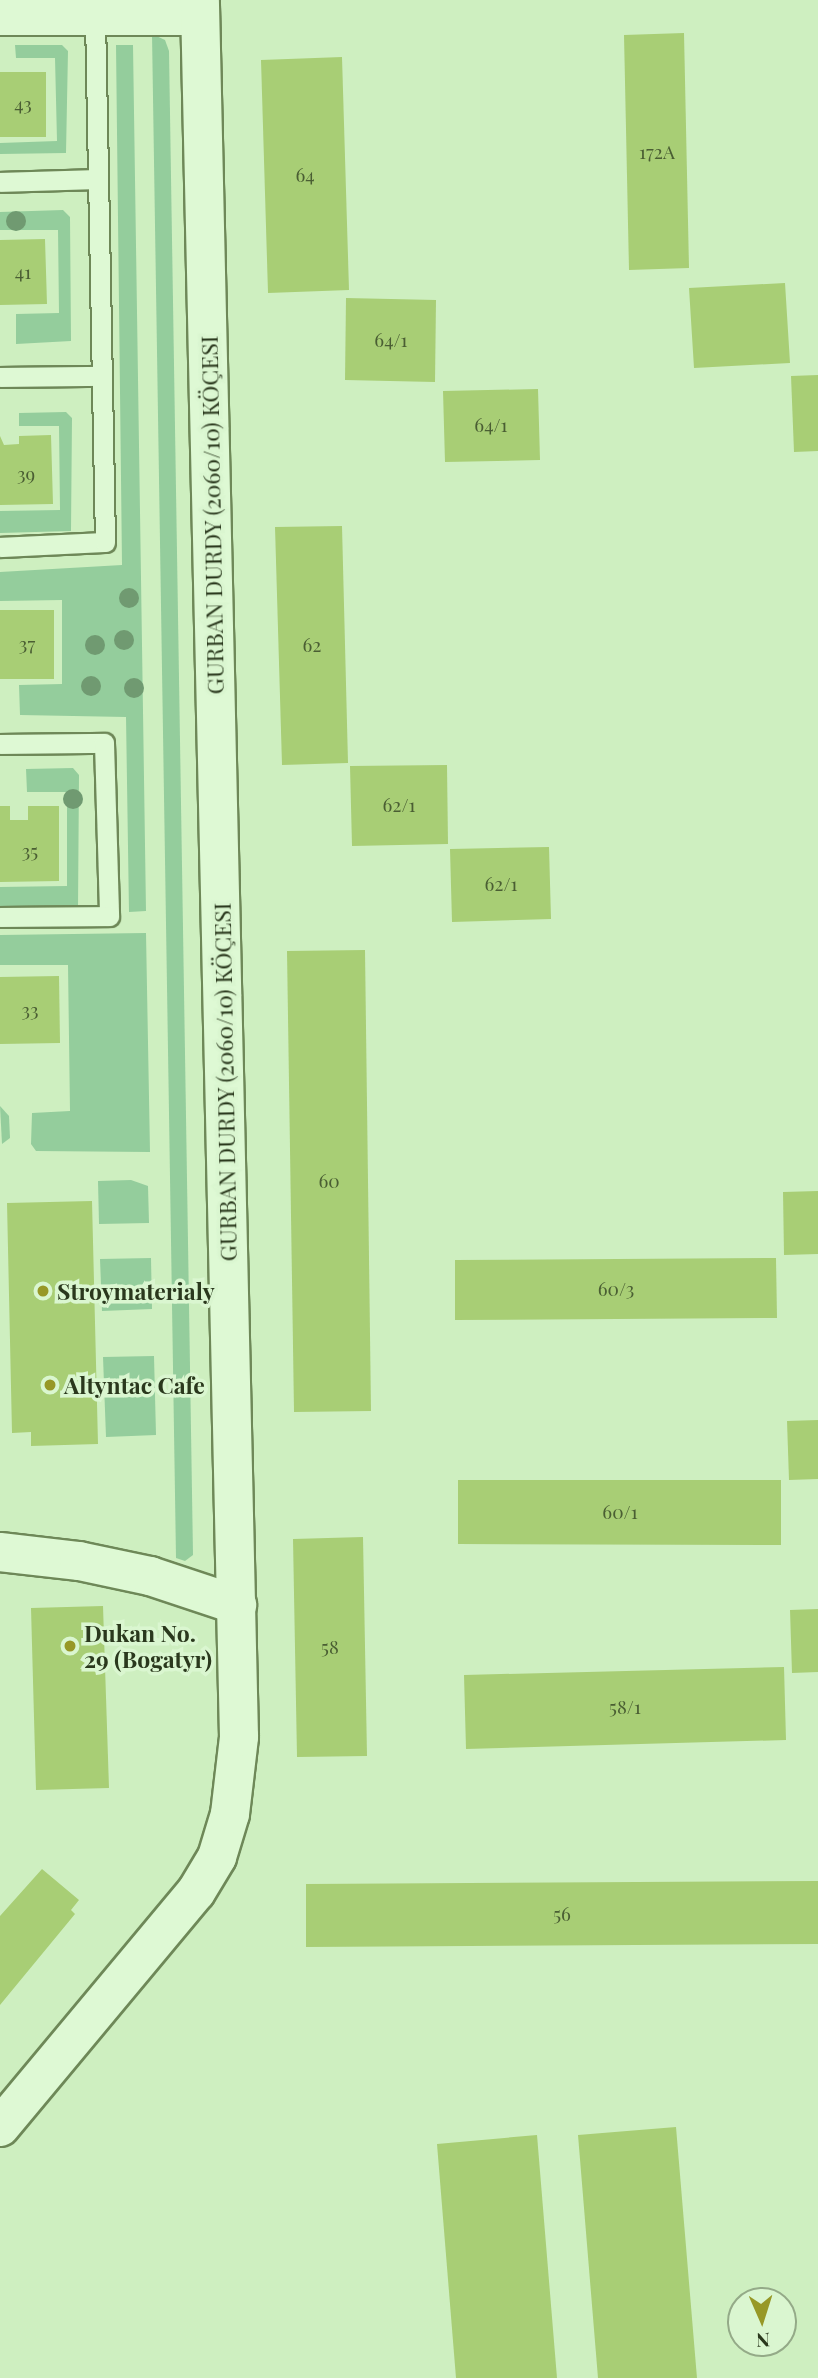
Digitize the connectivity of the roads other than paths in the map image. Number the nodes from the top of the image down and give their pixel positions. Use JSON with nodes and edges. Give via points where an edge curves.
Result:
{"nodes":[{"id":1,"x":200,"y":8,"type":"edge"},
{"id":2,"x":94,"y":15,"type":"junction"},
{"id":3,"x":0,"y":16,"type":"edge"},
{"id":4,"x":97,"y":180,"type":"junction"},
{"id":5,"x":0,"y":182,"type":"edge"},
{"id":6,"x":100,"y":376,"type":"junction"},
{"id":7,"x":0,"y":377,"type":"edge"},
{"id":8,"x":0,"y":547,"type":"edge"},
{"id":9,"x":0,"y":744,"type":"edge"},
{"id":10,"x":0,"y":917,"type":"edge"},
{"id":11,"x":0,"y":1552,"type":"edge"},
{"id":12,"x":237,"y":1605,"type":"junction"},
{"id":13,"x":0,"y":2127,"type":"edge"}],
"edges":[{"from":1,"to":2,"type":"street"},
{"from":1,"to":12,"type":"street","name":"GURBAN DURDY (2060/10) KÖÇESI"},
{"from":2,"to":3,"type":"street"},
{"from":2,"to":4,"type":"lane"},
{"from":4,"to":5,"type":"lane"},
{"from":4,"to":6,"type":"lane"},
{"from":6,"to":7,"type":"lane"},
{"from":6,"to":8,"type":"lane","via":[[105,541]]},
{"from":9,"to":10,"type":"lane","via":[[104,743],[109,916]]},
{"from":11,"to":12,"type":"street","via":[[79,1561],[150,1576]]},
{"from":12,"to":13,"type":"street","name":"GURBAN DURDY (2060/10) KÖÇESI","via":[[239,1737],[230,1814],[217,1857],[196,1892]]}]}
